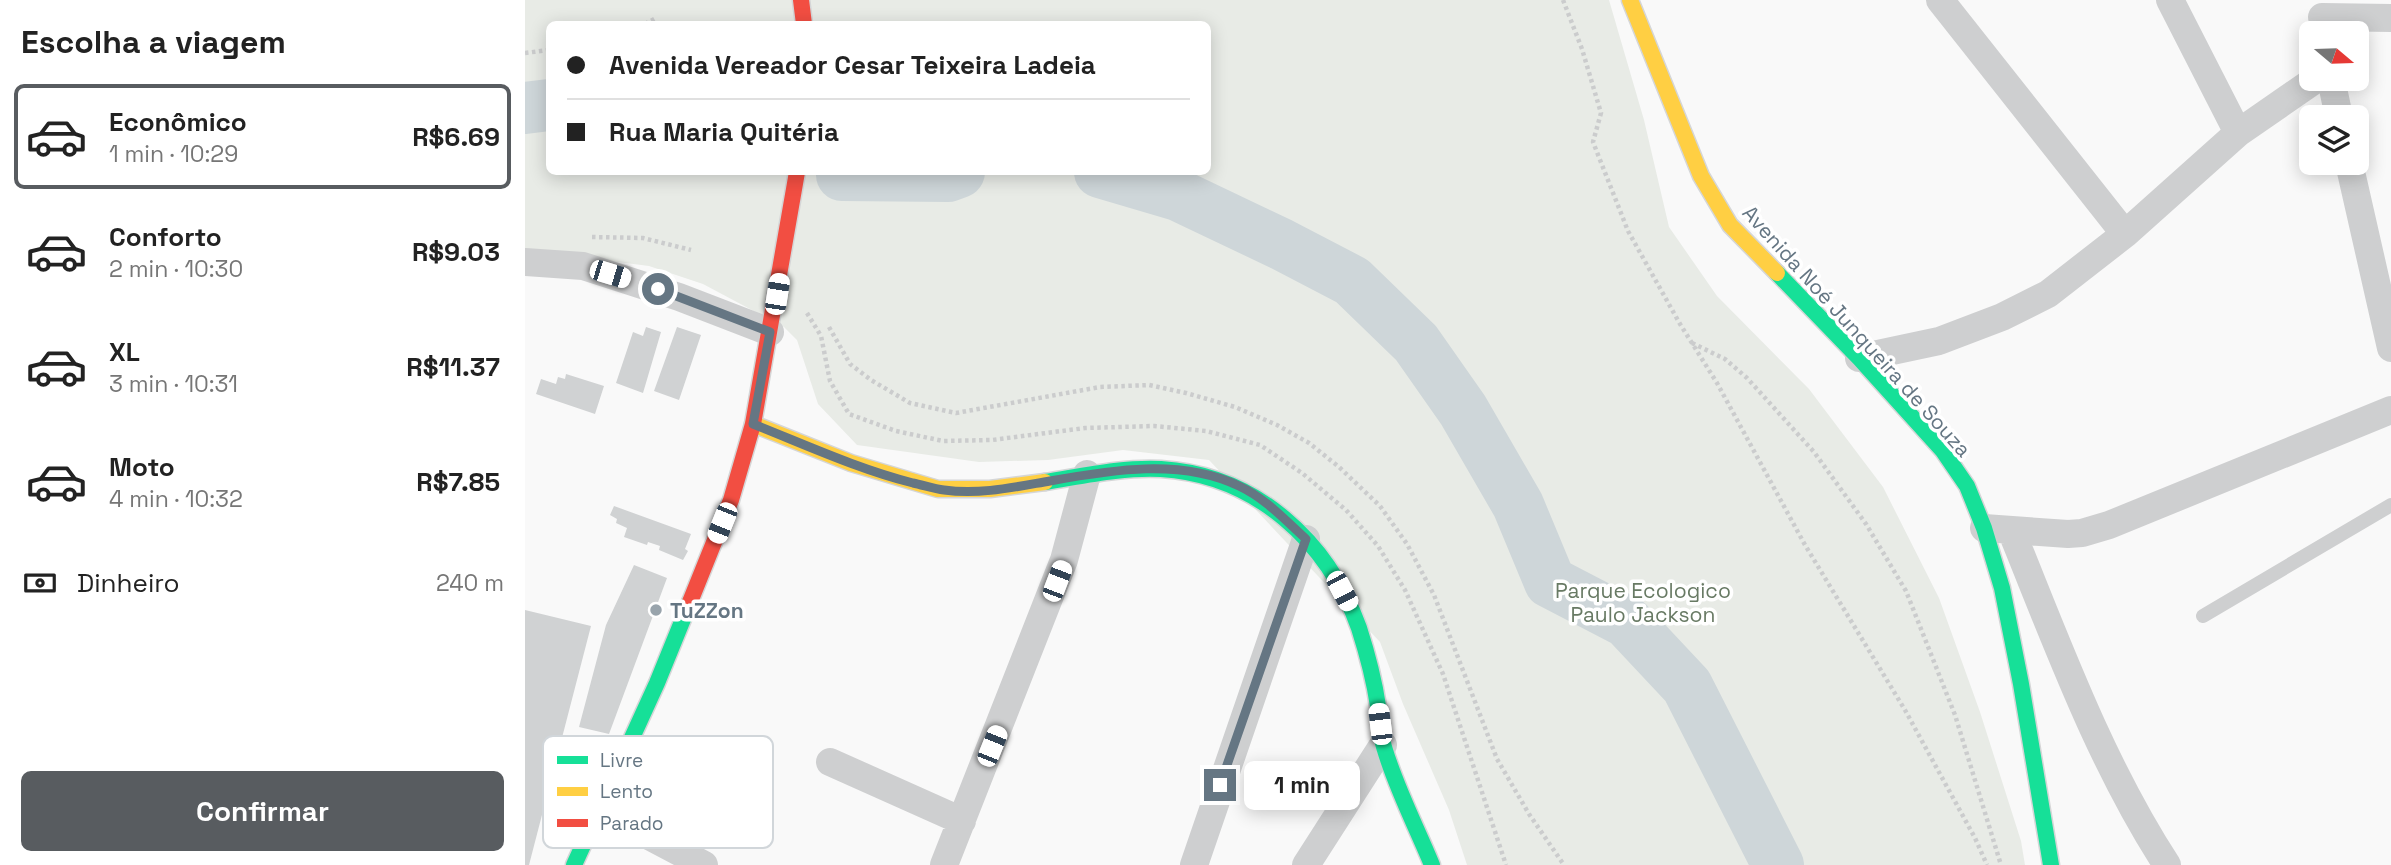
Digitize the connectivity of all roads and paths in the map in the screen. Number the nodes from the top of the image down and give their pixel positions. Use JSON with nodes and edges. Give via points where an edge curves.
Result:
{"nodes":[{"id":1,"x":801,"y":0,"type":"edge"},
{"id":2,"x":1563,"y":0,"type":"edge"},
{"id":3,"x":1630,"y":0,"type":"edge"},
{"id":4,"x":1940,"y":0,"type":"edge"},
{"id":5,"x":2170,"y":0,"type":"edge"},
{"id":6,"x":2322,"y":17,"type":"edge"},
{"id":7,"x":656,"y":18,"type":"dead end"},
{"id":8,"x":2391,"y":18,"type":"edge"},
{"id":9,"x":650,"y":21,"type":"edge"},
{"id":10,"x":804,"y":21,"type":"edge"},
{"id":11,"x":546,"y":50,"type":"edge"},
{"id":12,"x":525,"y":53,"type":"edge"},
{"id":13,"x":2299,"y":91,"type":"edge"},
{"id":14,"x":2238,"y":133,"type":"junction"},
{"id":15,"x":796,"y":175,"type":"edge"},
{"id":16,"x":2352,"y":175,"type":"edge"},
{"id":17,"x":2125,"y":234,"type":"junction"},
{"id":18,"x":584,"y":237,"type":"dead end"},
{"id":19,"x":691,"y":250,"type":"dead end"},
{"id":20,"x":525,"y":262,"type":"edge"},
{"id":21,"x":804,"y":310,"type":"dead end"},
{"id":22,"x":770,"y":332,"type":"junction"},
{"id":23,"x":1692,"y":343,"type":"junction"},
{"id":24,"x":2390,"y":343,"type":"edge"},
{"id":25,"x":1859,"y":358,"type":"junction"},
{"id":26,"x":2391,"y":410,"type":"edge"},
{"id":27,"x":753,"y":424,"type":"junction"},
{"id":28,"x":1087,"y":474,"type":"junction"},
{"id":29,"x":2391,"y":505,"type":"edge"},
{"id":30,"x":1997,"y":529,"type":"junction"},
{"id":31,"x":1306,"y":539,"type":"junction"},
{"id":32,"x":2203,"y":616,"type":"dead end"},
{"id":33,"x":633,"y":736,"type":"edge"},
{"id":34,"x":1383,"y":745,"type":"junction"},
{"id":35,"x":830,"y":762,"type":"dead end"},
{"id":36,"x":962,"y":821,"type":"junction"},
{"id":37,"x":582,"y":848,"type":"edge"},
{"id":38,"x":671,"y":848,"type":"edge"},
{"id":39,"x":574,"y":865,"type":"edge"},
{"id":40,"x":703,"y":865,"type":"edge"},
{"id":41,"x":944,"y":865,"type":"edge"},
{"id":42,"x":1194,"y":865,"type":"edge"},
{"id":43,"x":1306,"y":865,"type":"edge"},
{"id":44,"x":1432,"y":865,"type":"edge"},
{"id":45,"x":1506,"y":865,"type":"edge"},
{"id":46,"x":1987,"y":865,"type":"edge"},
{"id":47,"x":2001,"y":865,"type":"edge"},
{"id":48,"x":2051,"y":865,"type":"edge"},
{"id":49,"x":2167,"y":865,"type":"edge"}],
"edges":[{"from":1,"to":10,"type":"street"},
{"from":2,"to":23,"type":"path","via":[[1601,113],[1593,142],[1605,176],[1628,231]]},
{"from":3,"to":25,"type":"street","name":"Avenida Noé Junqueira de Souza","via":[[1700,176],[1730,225]]},
{"from":4,"to":17,"type":"street"},
{"from":5,"to":14,"type":"street"},
{"from":6,"to":8,"type":"street"},
{"from":7,"to":9,"type":"path"},
{"from":11,"to":12,"type":"path"},
{"from":13,"to":14,"type":"street"},
{"from":14,"to":17,"type":"street"},
{"from":15,"to":22,"type":"street"},
{"from":16,"to":24,"type":"street"},
{"from":17,"to":25,"type":"street","via":[[2048,294],[2001,317],[1939,341]]},
{"from":18,"to":19,"type":"path","via":[[643,238]]},
{"from":20,"to":22,"type":"street","via":[[583,266]]},
{"from":21,"to":45,"type":"path","via":[[821,336],[830,381],[849,414],[896,431],[943,441],[1086,428],[1206,430],[1260,445],[1302,473],[1370,537],[1405,590],[1443,674]]},
{"from":22,"to":27,"type":"street"},
{"from":23,"to":46,"type":"path","via":[[1923,742]]},
{"from":23,"to":47,"type":"path","via":[[1725,359],[1747,378],[1814,452],[1866,524],[1906,591],[1955,715]]},
{"from":25,"to":30,"type":"street","name":"Avenida Noé Junqueira de Souza","via":[[1943,451]]},
{"from":26,"to":30,"type":"street","via":[[2109,525],[2075,533]]},
{"from":27,"to":28,"type":"street","via":[[884,475],[944,490],[997,491]]},
{"from":27,"to":33,"type":"street","via":[[731,500]]},
{"from":28,"to":31,"type":"street","via":[[1146,469],[1210,475],[1240,486],[1266,503]]},
{"from":28,"to":36,"type":"street","via":[[1064,560]]},
{"from":29,"to":32,"type":"lane"},
{"from":30,"to":48,"type":"street","name":"Avenida Noé Junqueira de Souza","via":[[2002,588]]},
{"from":30,"to":49,"type":"street","via":[[2103,748]]},
{"from":31,"to":34,"type":"street","via":[[1350,605],[1366,651]]},
{"from":31,"to":42,"type":"street"},
{"from":34,"to":43,"type":"street"},
{"from":34,"to":44,"type":"street"},
{"from":35,"to":36,"type":"street"},
{"from":36,"to":41,"type":"street"},
{"from":37,"to":39,"type":"street"},
{"from":38,"to":40,"type":"street"}]}
